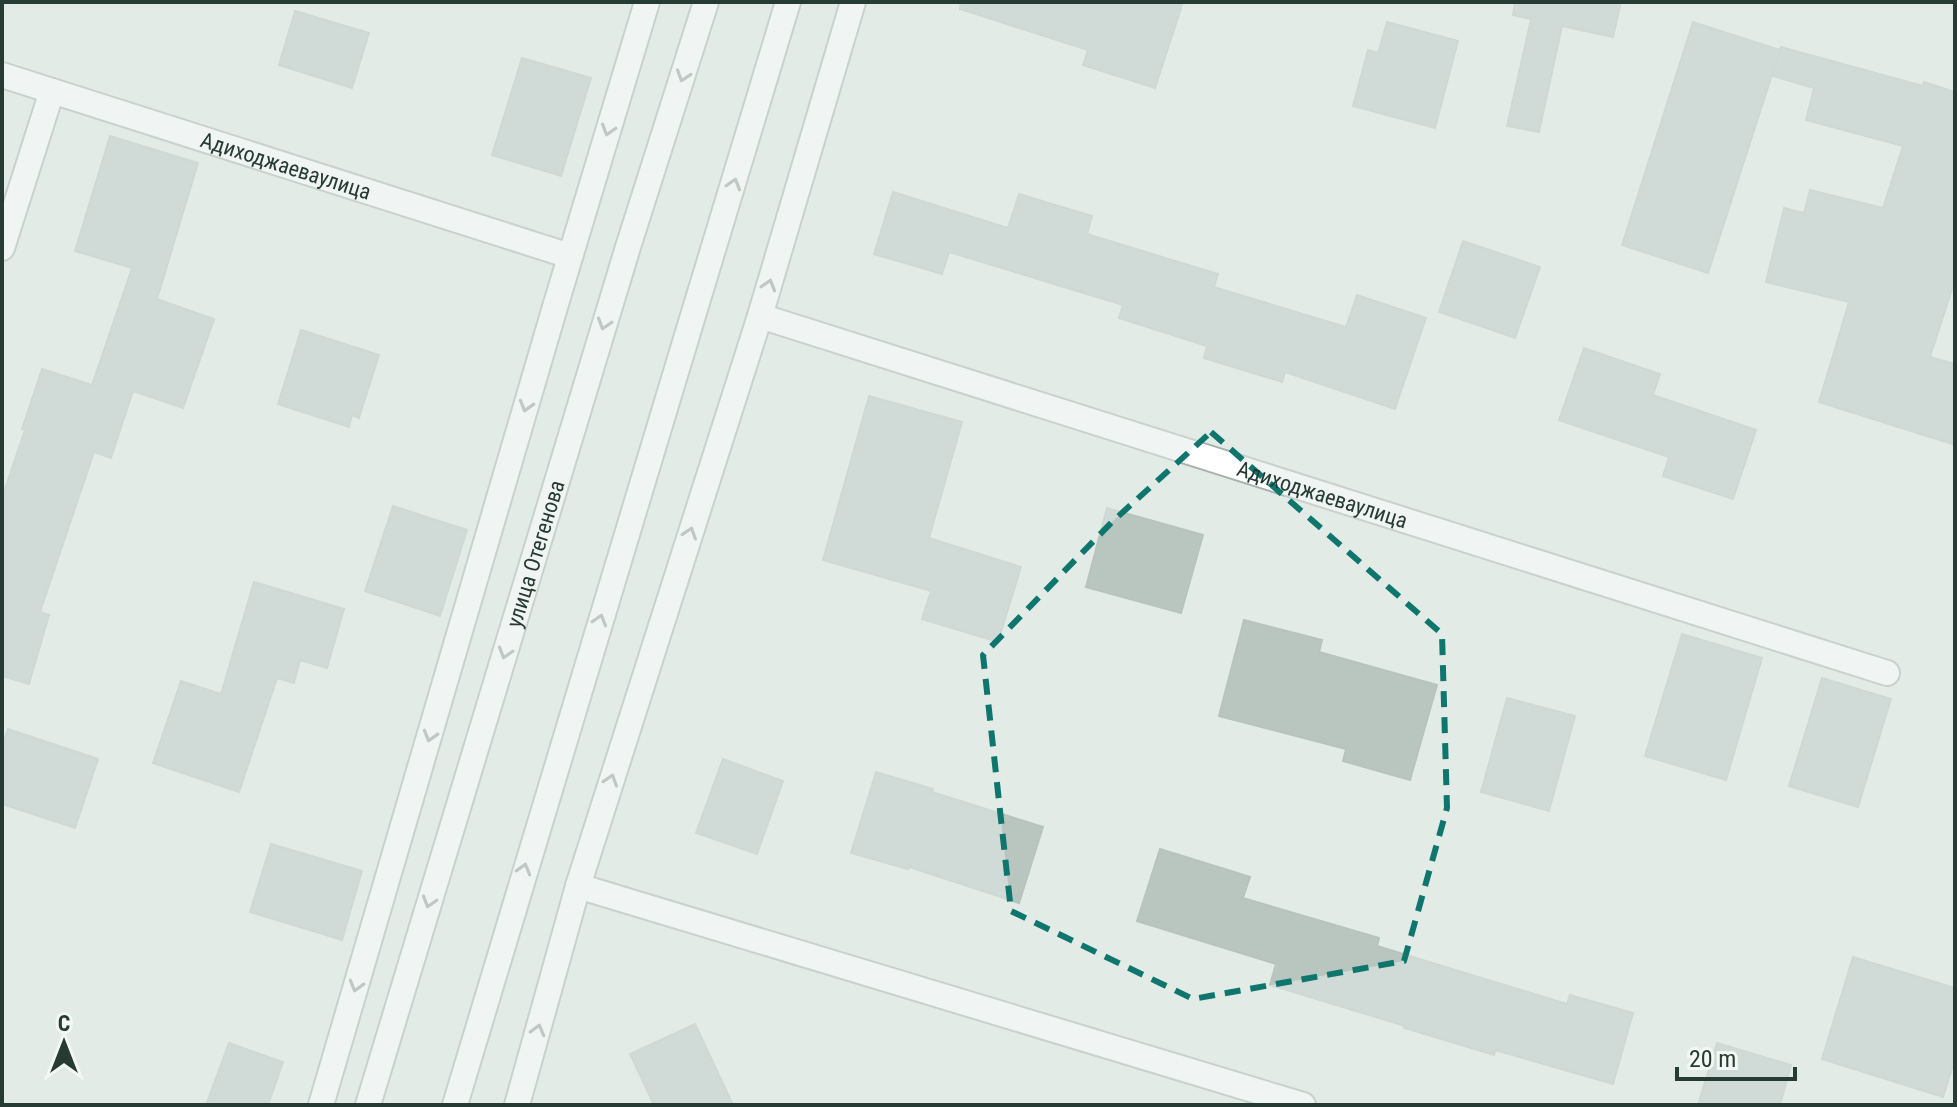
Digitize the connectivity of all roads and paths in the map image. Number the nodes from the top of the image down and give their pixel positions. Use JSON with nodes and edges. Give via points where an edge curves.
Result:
{"nodes":[{"id":1,"x":647,"y":2,"type":"edge"},
{"id":2,"x":706,"y":2,"type":"edge"},
{"id":3,"x":788,"y":2,"type":"edge"},
{"id":4,"x":853,"y":2,"type":"edge"},
{"id":5,"x":2,"y":75,"type":"edge"},
{"id":6,"x":52,"y":91,"type":"junction"},
{"id":7,"x":2,"y":248,"type":"edge"},
{"id":8,"x":570,"y":256,"type":"junction"},
{"id":9,"x":760,"y":316,"type":"junction"},
{"id":10,"x":1887,"y":673,"type":"dead end"},
{"id":11,"x":578,"y":886,"type":"junction"},
{"id":12,"x":321,"y":1105,"type":"edge"},
{"id":13,"x":368,"y":1105,"type":"edge"},
{"id":14,"x":455,"y":1105,"type":"edge"},
{"id":15,"x":517,"y":1105,"type":"edge"},
{"id":16,"x":1303,"y":1105,"type":"edge"}],
"edges":[{"from":1,"to":8,"type":"street","one_way":true},
{"from":2,"to":13,"type":"street","name":"улица Отегенова","one_way":true},
{"from":14,"to":3,"type":"street","one_way":true},
{"from":9,"to":4,"type":"street","one_way":true},
{"from":5,"to":6,"type":"street","name":"Адиходжаеваулица"},
{"from":6,"to":7,"type":"street"},
{"from":6,"to":8,"type":"street","name":"Адиходжаеваулица"},
{"from":8,"to":12,"type":"street","one_way":true},
{"from":9,"to":10,"type":"street","name":"Адиходжаеваулица"},
{"from":11,"to":9,"type":"street","one_way":true},
{"from":15,"to":11,"type":"street","one_way":true},
{"from":11,"to":16,"type":"street"}]}
